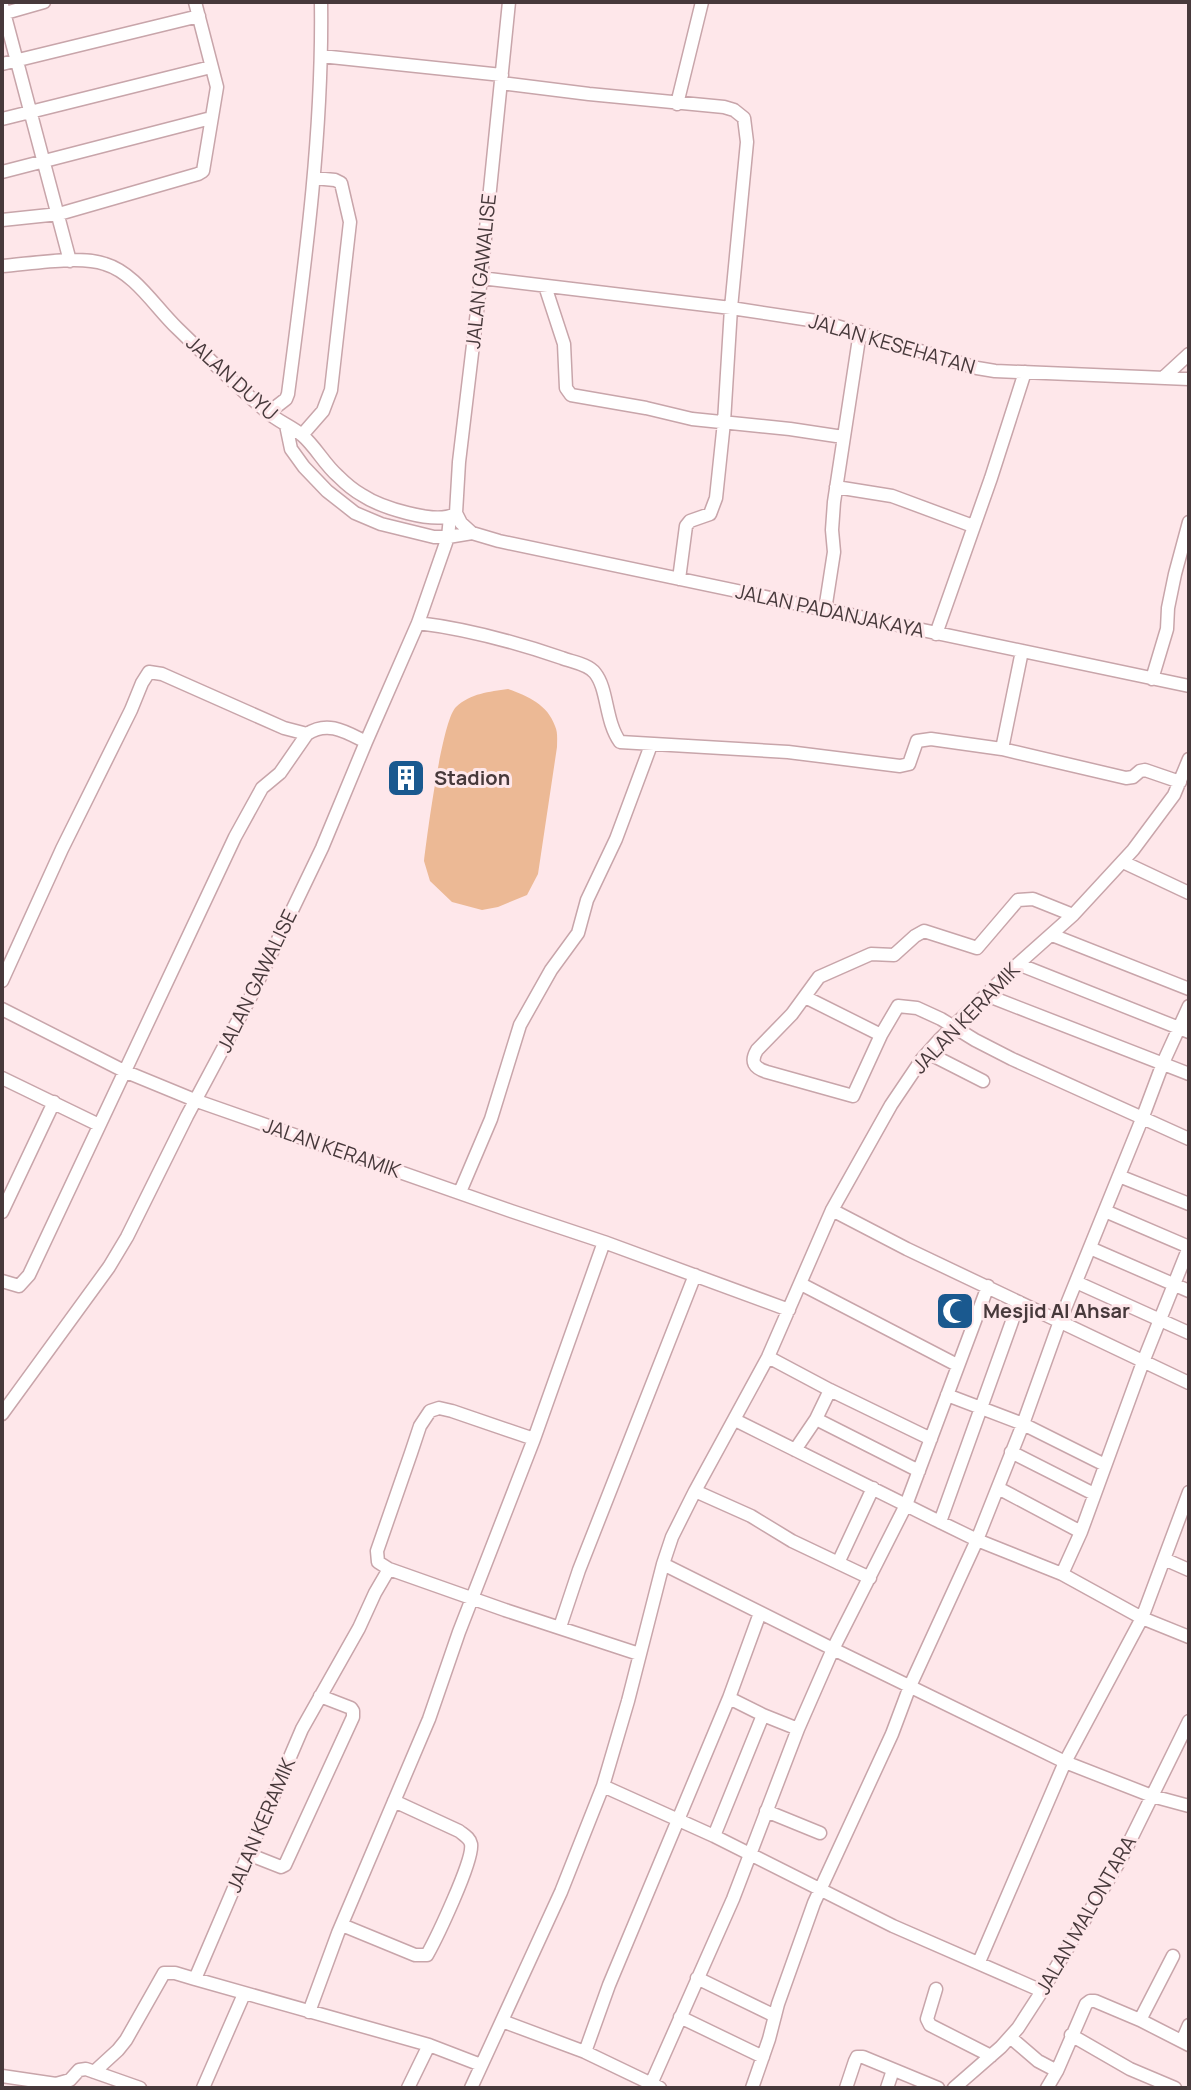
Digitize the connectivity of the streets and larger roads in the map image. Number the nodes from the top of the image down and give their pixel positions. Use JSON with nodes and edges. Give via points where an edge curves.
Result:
{"nodes":[{"id":1,"x":44,"y":2,"type":"edge"},
{"id":2,"x":195,"y":2,"type":"edge"},
{"id":3,"x":321,"y":2,"type":"edge"},
{"id":4,"x":509,"y":2,"type":"edge"},
{"id":5,"x":702,"y":2,"type":"edge"},
{"id":6,"x":3,"y":11,"type":"edge"},
{"id":7,"x":199,"y":16,"type":"junction"},
{"id":8,"x":321,"y":56,"type":"junction"},
{"id":9,"x":17,"y":60,"type":"junction"},
{"id":10,"x":2,"y":64,"type":"edge"},
{"id":11,"x":211,"y":67,"type":"junction"},
{"id":12,"x":502,"y":79,"type":"junction"},
{"id":13,"x":677,"y":104,"type":"junction"},
{"id":14,"x":31,"y":111,"type":"junction"},
{"id":15,"x":211,"y":118,"type":"junction"},
{"id":16,"x":2,"y":119,"type":"edge"},
{"id":17,"x":43,"y":160,"type":"junction"},
{"id":18,"x":2,"y":172,"type":"edge"},
{"id":19,"x":314,"y":178,"type":"junction"},
{"id":20,"x":59,"y":214,"type":"junction"},
{"id":21,"x":2,"y":220,"type":"edge"},
{"id":22,"x":70,"y":261,"type":"junction"},
{"id":23,"x":2,"y":266,"type":"edge"},
{"id":24,"x":481,"y":278,"type":"junction"},
{"id":25,"x":545,"y":286,"type":"junction"},
{"id":26,"x":731,"y":308,"type":"junction"},
{"id":27,"x":860,"y":332,"type":"junction"},
{"id":28,"x":1189,"y":354,"type":"edge"},
{"id":29,"x":1025,"y":372,"type":"junction"},
{"id":30,"x":1164,"y":377,"type":"junction"},
{"id":31,"x":1189,"y":379,"type":"edge"},
{"id":32,"x":268,"y":413,"type":"junction"},
{"id":33,"x":724,"y":422,"type":"junction"},
{"id":34,"x":286,"y":425,"type":"junction"},
{"id":35,"x":302,"y":435,"type":"junction"},
{"id":36,"x":843,"y":437,"type":"junction"},
{"id":37,"x":836,"y":487,"type":"junction"},
{"id":38,"x":453,"y":515,"type":"junction"},
{"id":39,"x":1189,"y":522,"type":"edge"},
{"id":40,"x":973,"y":526,"type":"junction"},
{"id":41,"x":472,"y":533,"type":"junction"},
{"id":42,"x":448,"y":537,"type":"junction"},
{"id":43,"x":679,"y":579,"type":"junction"},
{"id":44,"x":825,"y":610,"type":"junction"},
{"id":45,"x":418,"y":623,"type":"junction"},
{"id":46,"x":936,"y":634,"type":"junction"},
{"id":47,"x":1022,"y":651,"type":"junction"},
{"id":48,"x":1152,"y":679,"type":"junction"},
{"id":49,"x":1189,"y":686,"type":"edge"},
{"id":50,"x":307,"y":734,"type":"junction"},
{"id":51,"x":366,"y":742,"type":"junction"},
{"id":52,"x":651,"y":745,"type":"junction"},
{"id":53,"x":1002,"y":749,"type":"junction"},
{"id":54,"x":1189,"y":759,"type":"edge"},
{"id":55,"x":1180,"y":782,"type":"junction"},
{"id":56,"x":1123,"y":862,"type":"junction"},
{"id":57,"x":1189,"y":893,"type":"edge"},
{"id":58,"x":1073,"y":915,"type":"junction"},
{"id":59,"x":1052,"y":935,"type":"junction"},
{"id":60,"x":1018,"y":964,"type":"junction"},
{"id":61,"x":2,"y":981,"type":"edge"},
{"id":62,"x":1189,"y":989,"type":"edge"},
{"id":63,"x":986,"y":995,"type":"junction"},
{"id":64,"x":805,"y":997,"type":"junction"},
{"id":65,"x":1189,"y":1006,"type":"edge"},
{"id":66,"x":2,"y":1009,"type":"edge"},
{"id":67,"x":953,"y":1027,"type":"junction"},
{"id":68,"x":1184,"y":1030,"type":"edge"},
{"id":69,"x":881,"y":1035,"type":"junction"},
{"id":70,"x":928,"y":1053,"type":"junction"},
{"id":71,"x":1163,"y":1063,"type":"junction"},
{"id":72,"x":124,"y":1071,"type":"junction"},
{"id":73,"x":1189,"y":1074,"type":"edge"},
{"id":74,"x":6,"y":1080,"type":"edge"},
{"id":75,"x":983,"y":1081,"type":"dead end"},
{"id":76,"x":2,"y":1095,"type":"edge"},
{"id":77,"x":197,"y":1101,"type":"junction"},
{"id":78,"x":54,"y":1102,"type":"junction"},
{"id":79,"x":1142,"y":1119,"type":"junction"},
{"id":80,"x":99,"y":1125,"type":"junction"},
{"id":81,"x":1189,"y":1139,"type":"edge"},
{"id":82,"x":1119,"y":1176,"type":"junction"},
{"id":83,"x":460,"y":1192,"type":"junction"},
{"id":84,"x":1189,"y":1204,"type":"edge"},
{"id":85,"x":832,"y":1210,"type":"junction"},
{"id":86,"x":1105,"y":1211,"type":"junction"},
{"id":87,"x":2,"y":1212,"type":"edge"},
{"id":88,"x":604,"y":1242,"type":"junction"},
{"id":89,"x":1090,"y":1248,"type":"junction"},
{"id":90,"x":695,"y":1275,"type":"junction"},
{"id":91,"x":2,"y":1281,"type":"edge"},
{"id":92,"x":1076,"y":1282,"type":"junction"},
{"id":93,"x":801,"y":1284,"type":"junction"},
{"id":94,"x":1174,"y":1285,"type":"junction"},
{"id":95,"x":988,"y":1286,"type":"junction"},
{"id":96,"x":1189,"y":1291,"type":"edge"},
{"id":97,"x":1019,"y":1302,"type":"junction"},
{"id":98,"x":789,"y":1310,"type":"junction"},
{"id":99,"x":1060,"y":1321,"type":"junction"},
{"id":100,"x":1160,"y":1321,"type":"junction"},
{"id":101,"x":1189,"y":1333,"type":"edge"},
{"id":102,"x":768,"y":1357,"type":"junction"},
{"id":103,"x":1143,"y":1362,"type":"junction"},
{"id":104,"x":957,"y":1365,"type":"junction"},
{"id":105,"x":1189,"y":1383,"type":"edge"},
{"id":106,"x":830,"y":1390,"type":"junction"},
{"id":107,"x":947,"y":1395,"type":"junction"},
{"id":108,"x":980,"y":1407,"type":"junction"},
{"id":109,"x":2,"y":1414,"type":"edge"},
{"id":110,"x":816,"y":1419,"type":"junction"},
{"id":111,"x":735,"y":1420,"type":"junction"},
{"id":112,"x":1023,"y":1424,"type":"junction"},
{"id":113,"x":534,"y":1439,"type":"junction"},
{"id":114,"x":931,"y":1439,"type":"junction"},
{"id":115,"x":795,"y":1450,"type":"junction"},
{"id":116,"x":1011,"y":1452,"type":"junction"},
{"id":117,"x":1105,"y":1465,"type":"junction"},
{"id":118,"x":919,"y":1471,"type":"junction"},
{"id":119,"x":873,"y":1488,"type":"junction"},
{"id":120,"x":998,"y":1488,"type":"junction"},
{"id":121,"x":695,"y":1491,"type":"junction"},
{"id":122,"x":1094,"y":1494,"type":"junction"},
{"id":123,"x":1189,"y":1494,"type":"edge"},
{"id":124,"x":906,"y":1505,"type":"junction"},
{"id":125,"x":940,"y":1522,"type":"junction"},
{"id":126,"x":1081,"y":1532,"type":"junction"},
{"id":127,"x":977,"y":1540,"type":"junction"},
{"id":128,"x":1164,"y":1559,"type":"junction"},
{"id":129,"x":838,"y":1563,"type":"junction"},
{"id":130,"x":663,"y":1564,"type":"junction"},
{"id":131,"x":389,"y":1569,"type":"junction"},
{"id":132,"x":1189,"y":1570,"type":"edge"},
{"id":133,"x":1062,"y":1574,"type":"junction"},
{"id":134,"x":870,"y":1578,"type":"junction"},
{"id":135,"x":473,"y":1598,"type":"junction"},
{"id":136,"x":760,"y":1613,"type":"junction"},
{"id":137,"x":1142,"y":1618,"type":"junction"},
{"id":138,"x":560,"y":1627,"type":"junction"},
{"id":139,"x":1189,"y":1637,"type":"edge"},
{"id":140,"x":833,"y":1649,"type":"junction"},
{"id":141,"x":639,"y":1654,"type":"junction"},
{"id":142,"x":910,"y":1686,"type":"junction"},
{"id":143,"x":320,"y":1696,"type":"junction"},
{"id":144,"x":729,"y":1698,"type":"junction"},
{"id":145,"x":763,"y":1715,"type":"junction"},
{"id":146,"x":1189,"y":1721,"type":"edge"},
{"id":147,"x":798,"y":1729,"type":"junction"},
{"id":148,"x":1065,"y":1762,"type":"junction"},
{"id":149,"x":603,"y":1786,"type":"junction"},
{"id":150,"x":1152,"y":1796,"type":"junction"},
{"id":151,"x":394,"y":1801,"type":"junction"},
{"id":152,"x":1189,"y":1806,"type":"edge"},
{"id":153,"x":766,"y":1811,"type":"junction"},
{"id":154,"x":679,"y":1819,"type":"junction"},
{"id":155,"x":820,"y":1833,"type":"dead end"},
{"id":156,"x":714,"y":1836,"type":"junction"},
{"id":157,"x":750,"y":1853,"type":"junction"},
{"id":158,"x":248,"y":1854,"type":"junction"},
{"id":159,"x":820,"y":1889,"type":"junction"},
{"id":160,"x":342,"y":1925,"type":"junction"},
{"id":161,"x":1173,"y":1956,"type":"dead end"},
{"id":162,"x":979,"y":1962,"type":"junction"},
{"id":163,"x":697,"y":1978,"type":"junction"},
{"id":164,"x":195,"y":1979,"type":"junction"},
{"id":165,"x":936,"y":1989,"type":"dead end"},
{"id":166,"x":1042,"y":1991,"type":"junction"},
{"id":167,"x":244,"y":1994,"type":"junction"},
{"id":168,"x":309,"y":2012,"type":"junction"},
{"id":169,"x":775,"y":2016,"type":"junction"},
{"id":170,"x":680,"y":2017,"type":"junction"},
{"id":171,"x":1140,"y":2020,"type":"junction"},
{"id":172,"x":502,"y":2021,"type":"junction"},
{"id":173,"x":1189,"y":2025,"type":"edge"},
{"id":174,"x":1071,"y":2035,"type":"junction"},
{"id":175,"x":1010,"y":2037,"type":"junction"},
{"id":176,"x":1186,"y":2043,"type":"edge"},
{"id":177,"x":429,"y":2045,"type":"junction"},
{"id":178,"x":585,"y":2052,"type":"junction"},
{"id":179,"x":991,"y":2056,"type":"junction"},
{"id":180,"x":763,"y":2057,"type":"junction"},
{"id":181,"x":481,"y":2065,"type":"junction"},
{"id":182,"x":893,"y":2070,"type":"junction"},
{"id":183,"x":1057,"y":2071,"type":"junction"},
{"id":184,"x":94,"y":2072,"type":"junction"},
{"id":185,"x":2,"y":2076,"type":"edge"},
{"id":186,"x":69,"y":2084,"type":"edge"},
{"id":187,"x":656,"y":2086,"type":"edge"},
{"id":188,"x":1048,"y":2086,"type":"edge"},
{"id":189,"x":140,"y":2088,"type":"edge"},
{"id":190,"x":203,"y":2088,"type":"edge"},
{"id":191,"x":408,"y":2088,"type":"edge"},
{"id":192,"x":471,"y":2088,"type":"edge"},
{"id":193,"x":752,"y":2088,"type":"edge"},
{"id":194,"x":846,"y":2088,"type":"edge"},
{"id":195,"x":887,"y":2088,"type":"edge"},
{"id":196,"x":938,"y":2088,"type":"edge"},
{"id":197,"x":954,"y":2088,"type":"edge"},
{"id":198,"x":1062,"y":2088,"type":"edge"},
{"id":199,"x":1175,"y":2088,"type":"edge"}],
"edges":[{"from":1,"to":6,"type":"street"},
{"from":2,"to":7,"type":"street"},
{"from":3,"to":8,"type":"street"},
{"from":4,"to":12,"type":"street","name":"JALAN GAWALISE"},
{"from":5,"to":13,"type":"street"},
{"from":6,"to":9,"type":"street"},
{"from":7,"to":9,"type":"street"},
{"from":7,"to":11,"type":"street"},
{"from":8,"to":12,"type":"street"},
{"from":8,"to":19,"type":"street"},
{"from":9,"to":10,"type":"street"},
{"from":9,"to":14,"type":"street"},
{"from":11,"to":14,"type":"street"},
{"from":11,"to":15,"type":"street","via":[[217,87]]},
{"from":12,"to":13,"type":"street"},
{"from":12,"to":24,"type":"street","name":"JALAN GAWALISE"},
{"from":13,"to":26,"type":"street","via":[[729,108],[745,120]]},
{"from":14,"to":16,"type":"street"},
{"from":14,"to":17,"type":"street"},
{"from":15,"to":17,"type":"street"},
{"from":15,"to":20,"type":"street","via":[[203,171]]},
{"from":17,"to":18,"type":"street"},
{"from":17,"to":20,"type":"street"},
{"from":19,"to":32,"type":"street","via":[[288,394]]},
{"from":19,"to":35,"type":"street","via":[[341,183],[350,222],[331,390],[323,411]]},
{"from":20,"to":21,"type":"street"},
{"from":20,"to":22,"type":"street"},
{"from":22,"to":23,"type":"street","name":"JALAN DUYU"},
{"from":22,"to":32,"type":"street","name":"JALAN DUYU","via":[[88,260],[119,270]]},
{"from":24,"to":25,"type":"street","name":"JALAN KESEHATAN"},
{"from":24,"to":38,"type":"street","name":"JALAN GAWALISE"},
{"from":25,"to":26,"type":"street","name":"JALAN KESEHATAN"},
{"from":25,"to":33,"type":"street","via":[[564,344],[570,395]]},
{"from":26,"to":27,"type":"street","name":"JALAN KESEHATAN"},
{"from":26,"to":33,"type":"street"},
{"from":27,"to":29,"type":"street","name":"JALAN KESEHATAN","via":[[981,369]]},
{"from":27,"to":36,"type":"street"},
{"from":28,"to":30,"type":"street"},
{"from":29,"to":30,"type":"street","name":"JALAN KESEHATAN"},
{"from":29,"to":40,"type":"street"},
{"from":30,"to":31,"type":"street","name":"JALAN KESEHATAN"},
{"from":32,"to":34,"type":"street","name":"JALAN DUYU"},
{"from":33,"to":36,"type":"street"},
{"from":33,"to":43,"type":"street","via":[[713,509],[686,526]]},
{"from":34,"to":35,"type":"street","name":"JALAN DUYU"},
{"from":34,"to":42,"type":"street","via":[[297,458],[348,509],[391,527]]},
{"from":35,"to":38,"type":"street","name":"JALAN DUYU","via":[[337,476],[363,496],[420,515]]},
{"from":36,"to":37,"type":"street"},
{"from":37,"to":40,"type":"street","via":[[892,496]]},
{"from":37,"to":44,"type":"street"},
{"from":38,"to":41,"type":"street"},
{"from":38,"to":42,"type":"street","name":"JALAN GAWALISE"},
{"from":39,"to":48,"type":"street"},
{"from":40,"to":46,"type":"street"},
{"from":41,"to":42,"type":"street"},
{"from":41,"to":43,"type":"street","name":"JALAN PADANJAKAYA"},
{"from":42,"to":45,"type":"street","name":"JALAN GAWALISE"},
{"from":43,"to":44,"type":"street","name":"JALAN PADANJAKAYA"},
{"from":44,"to":46,"type":"street","name":"JALAN PADANJAKAYA"},
{"from":45,"to":51,"type":"street","name":"JALAN GAWALISE"},
{"from":45,"to":52,"type":"street","via":[[466,629],[589,668],[599,679],[619,740]]},
{"from":46,"to":47,"type":"street","name":"JALAN PADANJAKAYA"},
{"from":47,"to":48,"type":"street","name":"JALAN PADANJAKAYA"},
{"from":47,"to":53,"type":"street"},
{"from":48,"to":49,"type":"street","name":"JALAN PADANJAKAYA"},
{"from":50,"to":51,"type":"street","via":[[333,727]]},
{"from":50,"to":61,"type":"street","via":[[149,672]]},
{"from":50,"to":72,"type":"street","via":[[257,795]]},
{"from":51,"to":77,"type":"street","name":"JALAN GAWALISE","via":[[322,848]]},
{"from":52,"to":53,"type":"street","via":[[788,752],[900,766],[909,764],[920,739]]},
{"from":52,"to":83,"type":"street","via":[[578,933],[520,1025],[491,1119]]},
{"from":53,"to":55,"type":"street","via":[[1126,778],[1145,770]]},
{"from":54,"to":55,"type":"street","name":"JALAN KERAMIK"},
{"from":55,"to":56,"type":"street","name":"JALAN KERAMIK"},
{"from":56,"to":57,"type":"street"},
{"from":56,"to":58,"type":"street","name":"JALAN KERAMIK"},
{"from":58,"to":59,"type":"street","name":"JALAN KERAMIK"},
{"from":58,"to":64,"type":"street","via":[[1033,899],[1018,900],[977,948],[921,932],[894,955],[871,954],[824,974]]},
{"from":59,"to":60,"type":"street","name":"JALAN KERAMIK"},
{"from":59,"to":62,"type":"street"},
{"from":60,"to":63,"type":"street","name":"JALAN KERAMIK"},
{"from":60,"to":68,"type":"street"},
{"from":63,"to":67,"type":"street","name":"JALAN KERAMIK"},
{"from":63,"to":71,"type":"street"},
{"from":64,"to":69,"type":"street"},
{"from":64,"to":69,"type":"street","via":[[757,1050],[757,1068],[853,1096]]},
{"from":65,"to":68,"type":"street"},
{"from":66,"to":72,"type":"street","name":"JALAN KERAMIK"},
{"from":67,"to":69,"type":"street","via":[[917,1008],[898,1006]]},
{"from":67,"to":70,"type":"street","name":"JALAN KERAMIK"},
{"from":67,"to":79,"type":"street"},
{"from":68,"to":71,"type":"street"},
{"from":70,"to":75,"type":"street"},
{"from":70,"to":85,"type":"street","name":"JALAN KERAMIK","via":[[898,1093]]},
{"from":71,"to":73,"type":"street"},
{"from":71,"to":79,"type":"street"},
{"from":72,"to":77,"type":"street","name":"JALAN KERAMIK"},
{"from":72,"to":80,"type":"street"},
{"from":74,"to":76,"type":"street"},
{"from":74,"to":78,"type":"street"},
{"from":77,"to":83,"type":"street","name":"JALAN KERAMIK"},
{"from":77,"to":109,"type":"street","name":"JALAN GAWALISE","via":[[109,1267]]},
{"from":78,"to":80,"type":"street"},
{"from":78,"to":87,"type":"street"},
{"from":79,"to":81,"type":"street"},
{"from":79,"to":82,"type":"street"},
{"from":80,"to":91,"type":"street","via":[[29,1275],[19,1286]]},
{"from":82,"to":84,"type":"street"},
{"from":82,"to":86,"type":"street"},
{"from":83,"to":88,"type":"street","name":"JALAN KERAMIK"},
{"from":85,"to":93,"type":"street","name":"JALAN KERAMIK"},
{"from":85,"to":95,"type":"street"},
{"from":86,"to":89,"type":"street"},
{"from":86,"to":94,"type":"street","via":[[1189,1247]]},
{"from":88,"to":90,"type":"street","name":"JALAN KERAMIK"},
{"from":88,"to":113,"type":"street"},
{"from":89,"to":92,"type":"street"},
{"from":89,"to":94,"type":"street"},
{"from":90,"to":98,"type":"street","name":"JALAN KERAMIK"},
{"from":90,"to":138,"type":"street"},
{"from":92,"to":99,"type":"street"},
{"from":92,"to":100,"type":"street"},
{"from":93,"to":98,"type":"street","name":"JALAN KERAMIK"},
{"from":93,"to":104,"type":"street"},
{"from":94,"to":96,"type":"street"},
{"from":94,"to":100,"type":"street"},
{"from":95,"to":97,"type":"street"},
{"from":95,"to":104,"type":"street"},
{"from":97,"to":99,"type":"street"},
{"from":97,"to":108,"type":"street"},
{"from":98,"to":102,"type":"street","name":"JALAN KERAMIK"},
{"from":99,"to":103,"type":"street"},
{"from":99,"to":112,"type":"street"},
{"from":100,"to":101,"type":"street"},
{"from":100,"to":103,"type":"street"},
{"from":102,"to":106,"type":"street"},
{"from":102,"to":111,"type":"street","name":"JALAN KERAMIK"},
{"from":103,"to":105,"type":"street"},
{"from":103,"to":117,"type":"street"},
{"from":104,"to":107,"type":"street"},
{"from":106,"to":110,"type":"street"},
{"from":106,"to":114,"type":"street"},
{"from":107,"to":108,"type":"street"},
{"from":107,"to":114,"type":"street"},
{"from":108,"to":112,"type":"street"},
{"from":108,"to":125,"type":"street"},
{"from":110,"to":115,"type":"street"},
{"from":110,"to":118,"type":"street"},
{"from":111,"to":115,"type":"street"},
{"from":111,"to":121,"type":"street","name":"JALAN KERAMIK"},
{"from":112,"to":116,"type":"street"},
{"from":112,"to":117,"type":"street"},
{"from":113,"to":131,"type":"street","via":[[452,1411],[430,1411],[415,1439],[377,1551],[378,1562]]},
{"from":113,"to":135,"type":"street"},
{"from":114,"to":118,"type":"street"},
{"from":115,"to":119,"type":"street"},
{"from":116,"to":120,"type":"street"},
{"from":116,"to":122,"type":"street"},
{"from":117,"to":122,"type":"street"},
{"from":118,"to":124,"type":"street"},
{"from":119,"to":124,"type":"street"},
{"from":119,"to":129,"type":"street"},
{"from":120,"to":126,"type":"street"},
{"from":120,"to":127,"type":"street"},
{"from":121,"to":129,"type":"street"},
{"from":121,"to":130,"type":"street","name":"JALAN KERAMIK"},
{"from":122,"to":126,"type":"street"},
{"from":123,"to":128,"type":"street"},
{"from":124,"to":125,"type":"street"},
{"from":124,"to":134,"type":"street"},
{"from":125,"to":127,"type":"street"},
{"from":126,"to":133,"type":"street"},
{"from":127,"to":133,"type":"street"},
{"from":127,"to":142,"type":"street"},
{"from":128,"to":132,"type":"street"},
{"from":128,"to":137,"type":"street"},
{"from":129,"to":134,"type":"street"},
{"from":130,"to":136,"type":"street"},
{"from":130,"to":141,"type":"street","name":"JALAN KERAMIK"},
{"from":131,"to":135,"type":"street"},
{"from":131,"to":143,"type":"street","name":"JALAN KERAMIK"},
{"from":133,"to":137,"type":"street"},
{"from":134,"to":140,"type":"street"},
{"from":135,"to":138,"type":"street"},
{"from":135,"to":151,"type":"street"},
{"from":136,"to":140,"type":"street"},
{"from":136,"to":144,"type":"street"},
{"from":137,"to":139,"type":"street"},
{"from":137,"to":148,"type":"street"},
{"from":138,"to":141,"type":"street"},
{"from":140,"to":142,"type":"street"},
{"from":140,"to":147,"type":"street"},
{"from":141,"to":149,"type":"street","name":"JALAN KERAMIK"},
{"from":142,"to":148,"type":"street"},
{"from":142,"to":159,"type":"street"},
{"from":143,"to":158,"type":"street","name":"JALAN KERAMIK"},
{"from":143,"to":158,"type":"street","via":[[351,1708],[353,1717],[285,1865]]},
{"from":144,"to":145,"type":"street"},
{"from":144,"to":154,"type":"street"},
{"from":145,"to":147,"type":"street"},
{"from":145,"to":156,"type":"street"},
{"from":146,"to":150,"type":"street","name":"JALAN MALONTARA"},
{"from":147,"to":153,"type":"street"},
{"from":148,"to":150,"type":"street"},
{"from":148,"to":162,"type":"street"},
{"from":149,"to":154,"type":"street"},
{"from":149,"to":172,"type":"street","name":"JALAN KERAMIK"},
{"from":150,"to":152,"type":"street"},
{"from":150,"to":166,"type":"street","name":"JALAN MALONTARA","via":[[1106,1886]]},
{"from":151,"to":160,"type":"street"},
{"from":151,"to":160,"type":"street","via":[[468,1837],[471,1852],[461,1881],[427,1955]]},
{"from":153,"to":155,"type":"street"},
{"from":153,"to":157,"type":"street"},
{"from":154,"to":156,"type":"street"},
{"from":154,"to":178,"type":"street"},
{"from":156,"to":157,"type":"street"},
{"from":157,"to":159,"type":"street"},
{"from":157,"to":163,"type":"street"},
{"from":158,"to":164,"type":"street","name":"JALAN KERAMIK"},
{"from":159,"to":162,"type":"street"},
{"from":159,"to":169,"type":"street"},
{"from":160,"to":168,"type":"street"},
{"from":161,"to":171,"type":"street"},
{"from":162,"to":166,"type":"street"},
{"from":163,"to":169,"type":"street"},
{"from":163,"to":170,"type":"street"},
{"from":164,"to":167,"type":"street"},
{"from":164,"to":184,"type":"street","via":[[164,1973],[126,2040]]},
{"from":165,"to":179,"type":"street","via":[[930,2025]]},
{"from":166,"to":175,"type":"street","name":"JALAN MALONTARA"},
{"from":167,"to":168,"type":"street"},
{"from":167,"to":190,"type":"street"},
{"from":168,"to":177,"type":"street"},
{"from":169,"to":180,"type":"street"},
{"from":170,"to":180,"type":"street"},
{"from":170,"to":187,"type":"street"},
{"from":171,"to":174,"type":"street","via":[[1090,2001]]},
{"from":171,"to":176,"type":"street"},
{"from":172,"to":178,"type":"street"},
{"from":172,"to":181,"type":"street","name":"JALAN KERAMIK"},
{"from":173,"to":176,"type":"street"},
{"from":174,"to":183,"type":"street"},
{"from":174,"to":199,"type":"street"},
{"from":175,"to":179,"type":"street","name":"JALAN MALONTARA"},
{"from":175,"to":183,"type":"street"},
{"from":177,"to":181,"type":"street"},
{"from":177,"to":191,"type":"street"},
{"from":178,"to":187,"type":"street"},
{"from":179,"to":197,"type":"street","name":"JALAN MALONTARA"},
{"from":180,"to":193,"type":"street"},
{"from":181,"to":192,"type":"street","name":"JALAN KERAMIK"},
{"from":182,"to":194,"type":"street","via":[[857,2057]]},
{"from":182,"to":195,"type":"street"},
{"from":182,"to":196,"type":"street"},
{"from":183,"to":188,"type":"street"},
{"from":184,"to":186,"type":"street","via":[[79,2070]]},
{"from":184,"to":189,"type":"street"},
{"from":185,"to":186,"type":"street"},
{"from":188,"to":198,"type":"street"}]}
